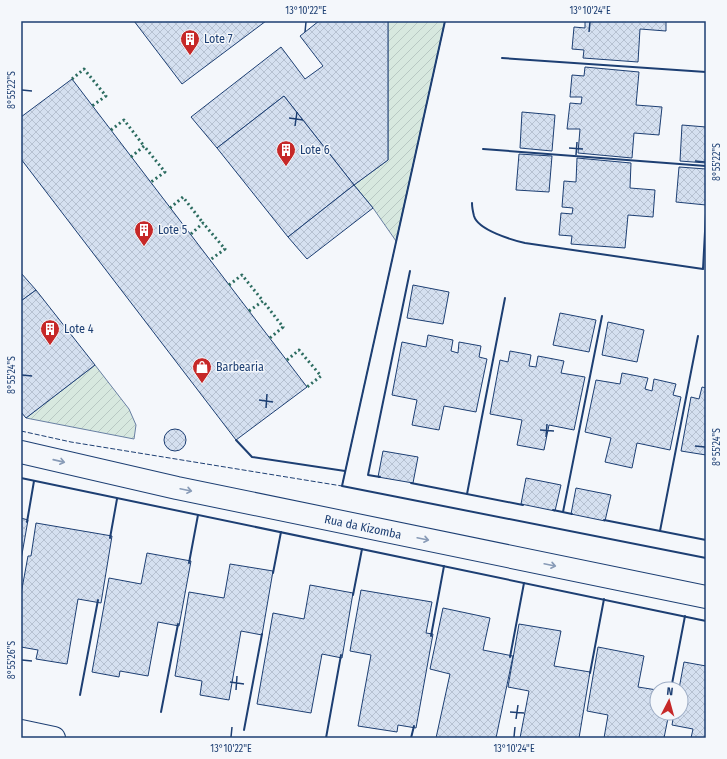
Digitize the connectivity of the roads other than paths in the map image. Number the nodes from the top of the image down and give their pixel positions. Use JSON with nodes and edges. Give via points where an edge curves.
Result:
{"nodes":[{"id":1,"x":21,"y":452,"type":"edge"},
{"id":2,"x":706,"y":597,"type":"edge"},
{"id":3,"x":21,"y":731,"type":"edge"},
{"id":4,"x":54,"y":738,"type":"edge"}],
"edges":[{"from":1,"to":2,"type":"main road","name":"Rua da Kizomba","one_way":true,"via":[[177,488]]},
{"from":3,"to":4,"type":"main road"}]}
